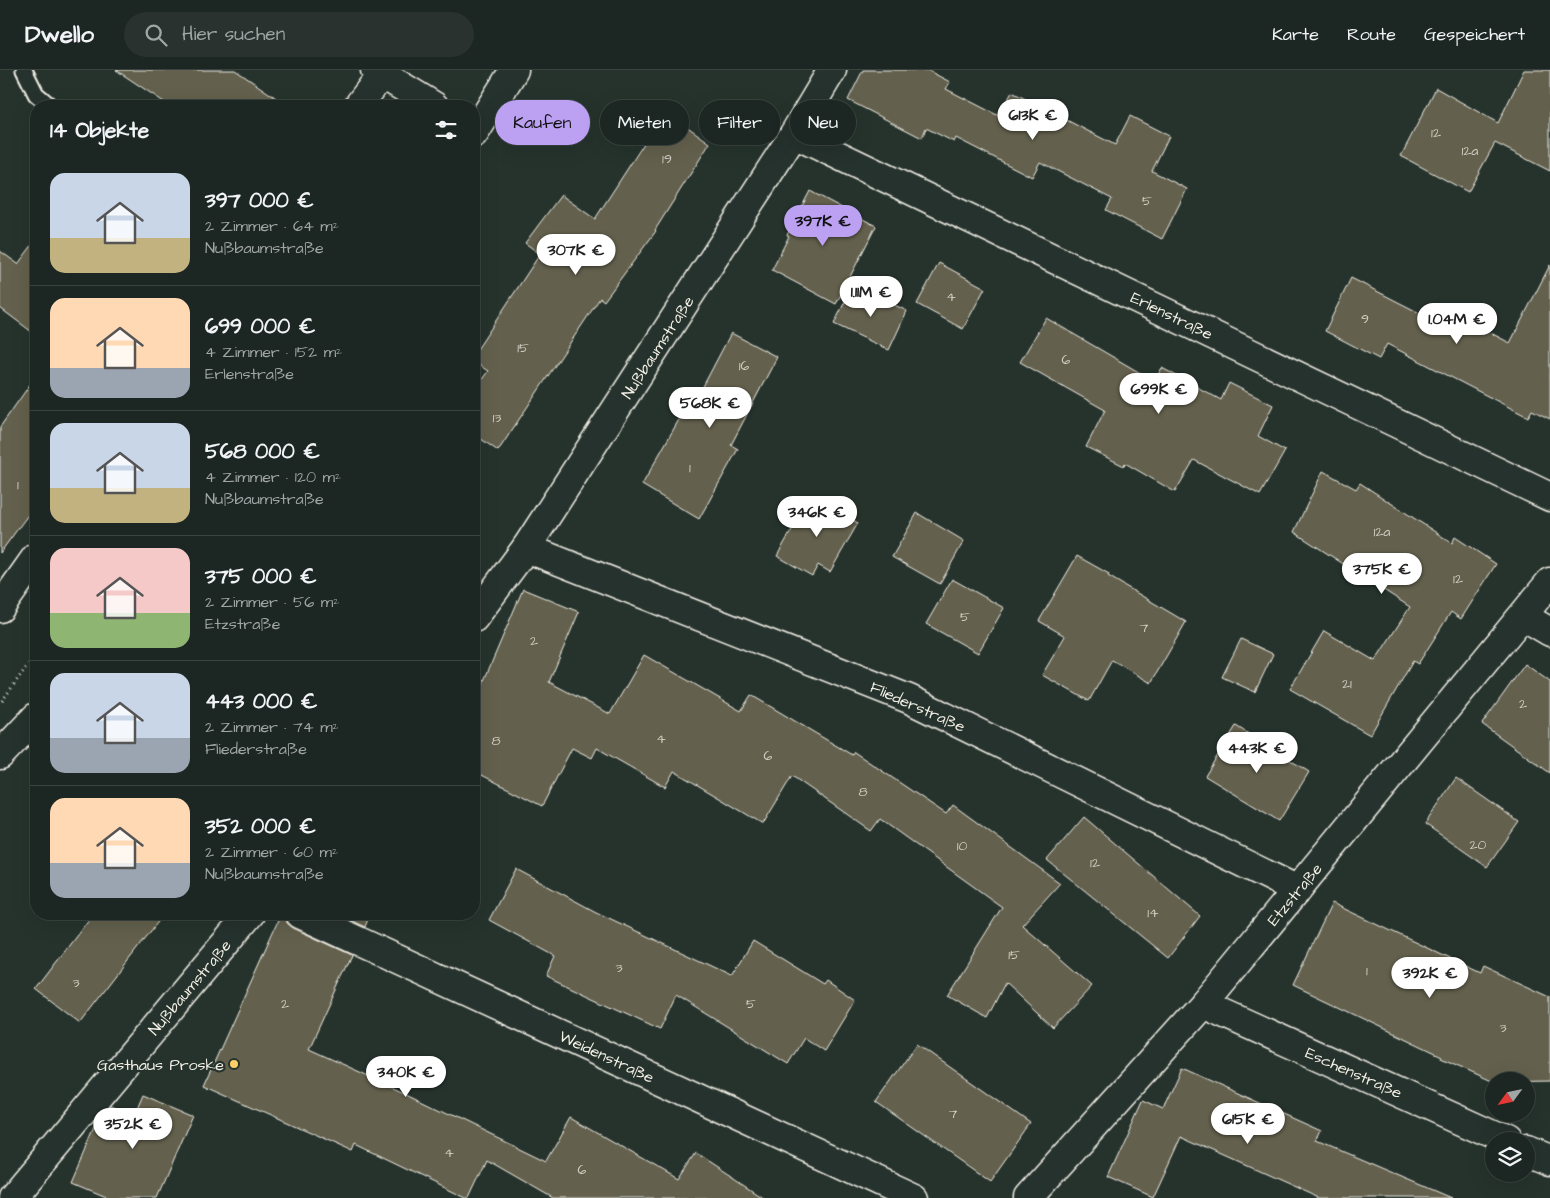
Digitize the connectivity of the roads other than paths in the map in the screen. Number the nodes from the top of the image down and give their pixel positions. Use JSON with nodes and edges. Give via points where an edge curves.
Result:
{"nodes":[{"id":1,"x":24,"y":70,"type":"edge"},
{"id":2,"x":514,"y":70,"type":"edge"},
{"id":3,"x":832,"y":70,"type":"edge"},
{"id":4,"x":378,"y":72,"type":"edge"},
{"id":5,"x":43,"y":100,"type":"edge"},
{"id":6,"x":362,"y":100,"type":"edge"},
{"id":7,"x":424,"y":100,"type":"edge"},
{"id":8,"x":814,"y":100,"type":"edge"},
{"id":9,"x":480,"y":124,"type":"edge"},
{"id":10,"x":790,"y":140,"type":"edge"},
{"id":11,"x":817,"y":145,"type":"edge"},
{"id":12,"x":1550,"y":497,"type":"edge"},
{"id":13,"x":526,"y":548,"type":"junction"},
{"id":14,"x":30,"y":566,"type":"edge"},
{"id":15,"x":1550,"y":582,"type":"edge"},
{"id":16,"x":0,"y":608,"type":"edge"},
{"id":17,"x":480,"y":610,"type":"edge"},
{"id":18,"x":1523,"y":616,"type":"junction"},
{"id":19,"x":1550,"y":632,"type":"edge"},
{"id":20,"x":30,"y":723,"type":"edge"},
{"id":21,"x":0,"y":755,"type":"edge"},
{"id":22,"x":1298,"y":890,"type":"junction"},
{"id":23,"x":245,"y":920,"type":"edge"},
{"id":24,"x":313,"y":920,"type":"edge"},
{"id":25,"x":1203,"y":1004,"type":"junction"},
{"id":26,"x":1486,"y":1132,"type":"edge"},
{"id":27,"x":1535,"y":1155,"type":"edge"},
{"id":28,"x":1550,"y":1161,"type":"edge"},
{"id":29,"x":12,"y":1198,"type":"edge"},
{"id":30,"x":914,"y":1198,"type":"edge"},
{"id":31,"x":1028,"y":1198,"type":"edge"}],
"edges":[{"from":1,"to":5,"type":"lane","via":[[36,94]]},
{"from":2,"to":9,"type":"street"},
{"from":3,"to":8,"type":"street","name":"Nußbaumstraße"},
{"from":4,"to":6,"type":"street"},
{"from":4,"to":7,"type":"street"},
{"from":10,"to":13,"type":"street","name":"Nußbaumstraße"},
{"from":11,"to":12,"type":"street","name":"Erlenstraße"},
{"from":13,"to":17,"type":"street","name":"Nußbaumstraße"},
{"from":13,"to":22,"type":"street","name":"Fliederstraße","via":[[909,699]]},
{"from":14,"to":16,"type":"street"},
{"from":15,"to":18,"type":"street","name":"Etzstraße"},
{"from":18,"to":19,"type":"street"},
{"from":18,"to":22,"type":"street","name":"Etzstraße"},
{"from":20,"to":21,"type":"street"},
{"from":22,"to":25,"type":"street","name":"Etzstraße"},
{"from":23,"to":29,"type":"street","name":"Nußbaumstraße"},
{"from":24,"to":30,"type":"street","name":"Weidenstraße"},
{"from":25,"to":26,"type":"street","name":"Eschenstraße"},
{"from":25,"to":31,"type":"street","name":"Etzstraße"},
{"from":27,"to":28,"type":"street"}]}
